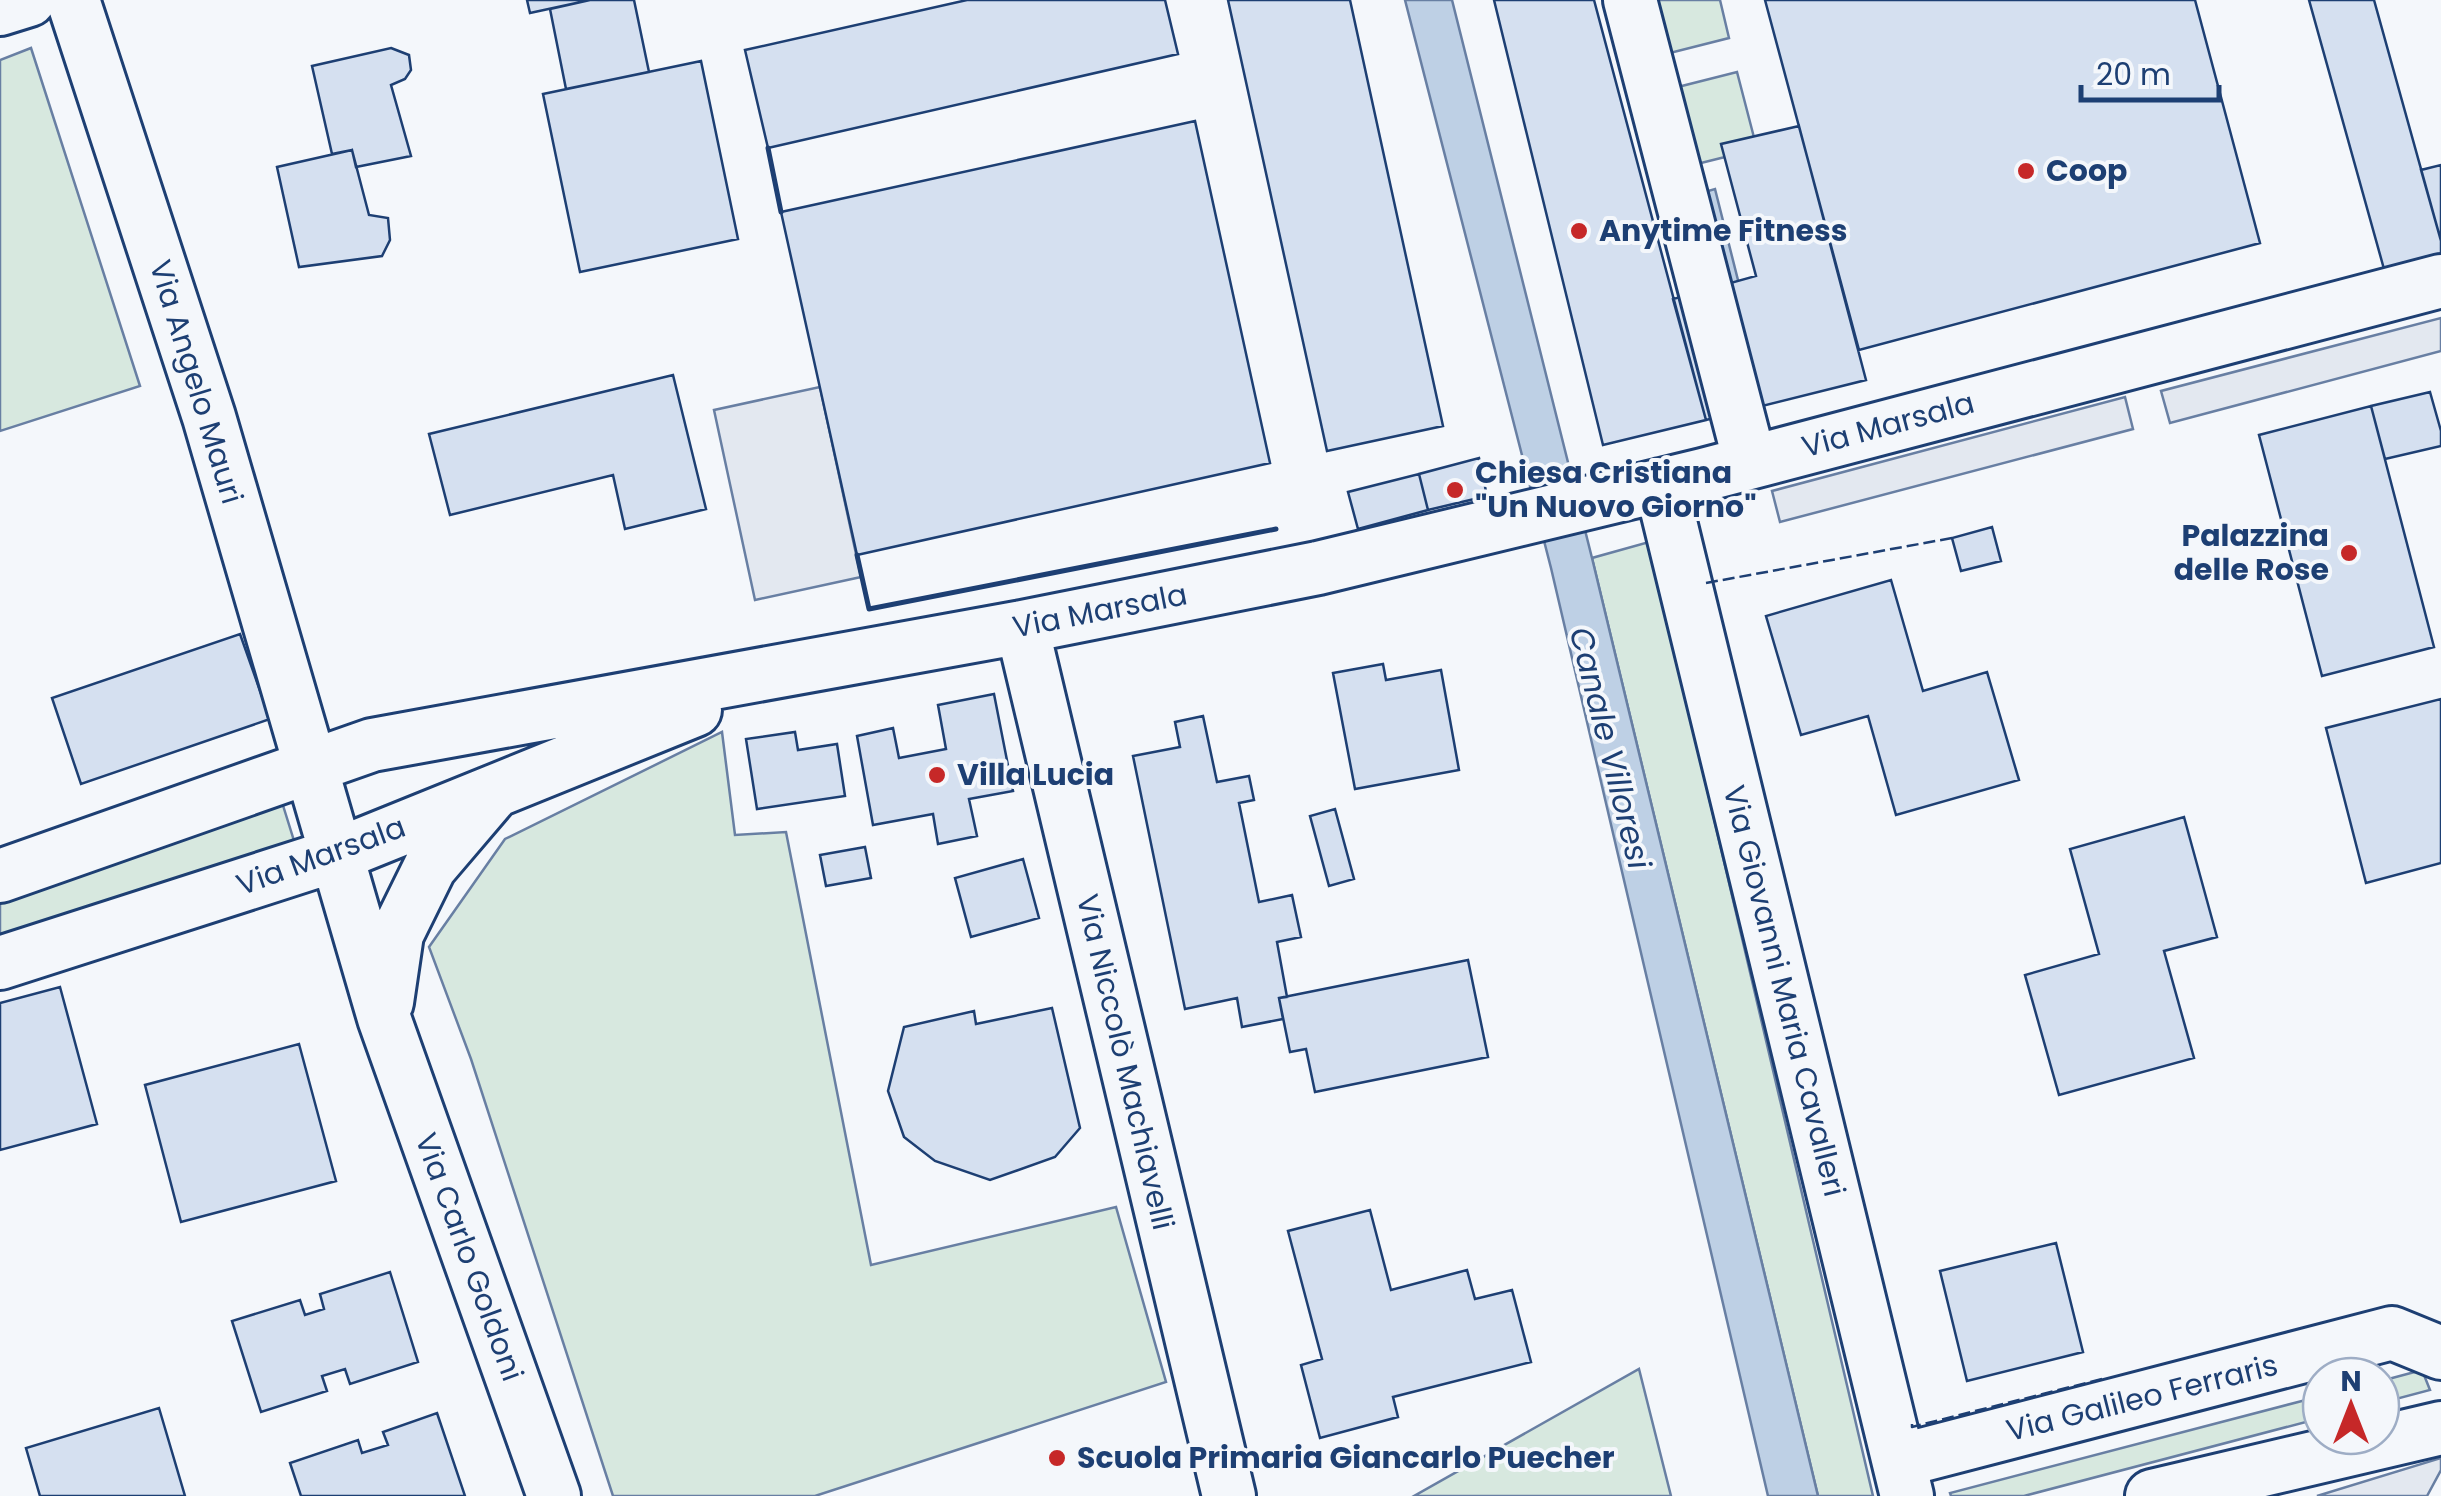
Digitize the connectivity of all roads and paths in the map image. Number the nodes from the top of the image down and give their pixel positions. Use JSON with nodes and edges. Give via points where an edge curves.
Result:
{"nodes":[{"id":1,"x":30,"y":0,"type":"edge"},
{"id":2,"x":73,"y":0,"type":"edge"},
{"id":3,"x":1630,"y":0,"type":"edge"},
{"id":4,"x":0,"y":9,"type":"edge"},
{"id":5,"x":2441,"y":281,"type":"edge"},
{"id":6,"x":1750,"y":462,"type":"junction"},
{"id":7,"x":1661,"y":485,"type":"junction"},
{"id":8,"x":1022,"y":627,"type":"junction"},
{"id":9,"x":803,"y":667,"type":"junction"},
{"id":10,"x":312,"y":766,"type":"junction"},
{"id":11,"x":497,"y":788,"type":"junction"},
{"id":12,"x":339,"y":854,"type":"junction"},
{"id":13,"x":0,"y":876,"type":"edge"},
{"id":14,"x":0,"y":963,"type":"edge"},
{"id":15,"x":384,"y":1018,"type":"junction"},
{"id":16,"x":2441,"y":1353,"type":"edge"},
{"id":17,"x":2441,"y":1428,"type":"edge"},
{"id":18,"x":1903,"y":1479,"type":"edge"},
{"id":19,"x":554,"y":1496,"type":"edge"},
{"id":20,"x":1230,"y":1496,"type":"edge"},
{"id":21,"x":2152,"y":1496,"type":"edge"}],
"edges":[{"from":1,"to":4,"type":"street"},
{"from":2,"to":10,"type":"street","name":"Via Angelo Mauri","via":[[209,417]]},
{"from":3,"to":6,"type":"street"},
{"from":5,"to":6,"type":"street","name":"Via Marsala"},
{"from":6,"to":7,"type":"street","name":"Via Marsala"},
{"from":7,"to":8,"type":"street","name":"Via Marsala","via":[[1318,568]]},
{"from":7,"to":18,"type":"street","name":"Via Giovanni Maria Cavalleri"},
{"from":8,"to":9,"type":"street","name":"Via Marsala"},
{"from":8,"to":20,"type":"street","name":"Via Niccolò Machiavelli"},
{"from":9,"to":10,"type":"street","name":"Via Marsala","via":[[372,745]]},
{"from":9,"to":11,"type":"street","name":"Via Marsala"},
{"from":10,"to":12,"type":"street","name":"Via Carlo Goldoni"},
{"from":10,"to":13,"type":"street","name":"Via Marsala"},
{"from":11,"to":12,"type":"street","name":"Via Marsala"},
{"from":11,"to":15,"type":"street","name":"Via Carlo Goldoni","via":[[430,867],[397,934]]},
{"from":12,"to":14,"type":"street","name":"Via Marsala"},
{"from":12,"to":15,"type":"street","name":"Via Carlo Goldoni"},
{"from":15,"to":19,"type":"street","name":"Via Carlo Goldoni"},
{"from":16,"to":18,"type":"street","name":"Via Galileo Ferraris","via":[[2392,1333]]},
{"from":17,"to":21,"type":"street"}]}
